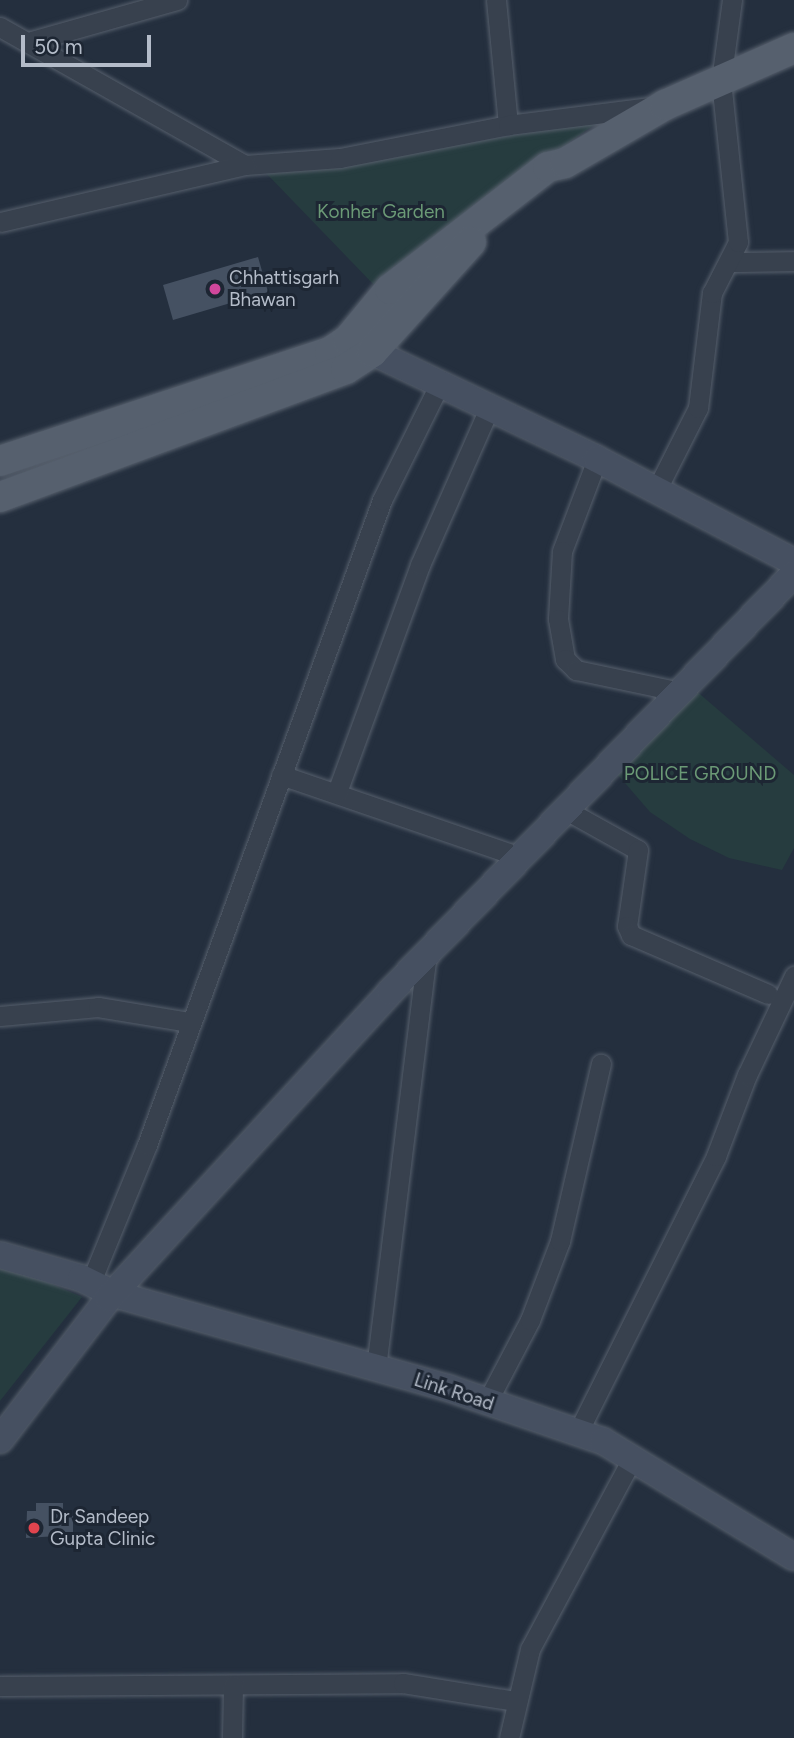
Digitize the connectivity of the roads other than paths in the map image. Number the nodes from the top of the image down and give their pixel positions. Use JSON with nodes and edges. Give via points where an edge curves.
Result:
{"nodes":[{"id":1,"x":177,"y":0,"type":"edge"},
{"id":2,"x":496,"y":0,"type":"edge"},
{"id":3,"x":732,"y":0,"type":"edge"},
{"id":4,"x":0,"y":27,"type":"edge"},
{"id":5,"x":32,"y":41,"type":"junction"},
{"id":6,"x":794,"y":48,"type":"edge"},
{"id":7,"x":721,"y":81,"type":"junction"},
{"id":8,"x":665,"y":105,"type":"junction"},
{"id":9,"x":508,"y":125,"type":"junction"},
{"id":10,"x":245,"y":164,"type":"junction"},
{"id":11,"x":0,"y":222,"type":"edge"},
{"id":12,"x":794,"y":261,"type":"edge"},
{"id":13,"x":732,"y":262,"type":"junction"},
{"id":14,"x":360,"y":346,"type":"junction"},
{"id":15,"x":441,"y":381,"type":"junction"},
{"id":16,"x":490,"y":406,"type":"junction"},
{"id":17,"x":597,"y":459,"type":"junction"},
{"id":18,"x":0,"y":461,"type":"edge"},
{"id":19,"x":657,"y":489,"type":"junction"},
{"id":20,"x":0,"y":497,"type":"edge"},
{"id":21,"x":794,"y":562,"type":"edge"},
{"id":22,"x":794,"y":574,"type":"edge"},
{"id":23,"x":680,"y":692,"type":"junction"},
{"id":24,"x":281,"y":775,"type":"junction"},
{"id":25,"x":337,"y":792,"type":"junction"},
{"id":26,"x":566,"y":810,"type":"junction"},
{"id":27,"x":520,"y":857,"type":"junction"},
{"id":28,"x":426,"y":954,"type":"junction"},
{"id":29,"x":794,"y":976,"type":"edge"},
{"id":30,"x":768,"y":994,"type":"dead end"},
{"id":31,"x":0,"y":1016,"type":"edge"},
{"id":32,"x":191,"y":1022,"type":"junction"},
{"id":33,"x":601,"y":1063,"type":"dead end"},
{"id":34,"x":0,"y":1255,"type":"edge"},
{"id":35,"x":0,"y":1267,"type":"edge"},
{"id":36,"x":102,"y":1289,"type":"junction"},
{"id":37,"x":376,"y":1368,"type":"junction"},
{"id":38,"x":487,"y":1402,"type":"junction"},
{"id":39,"x":578,"y":1432,"type":"junction"},
{"id":40,"x":0,"y":1440,"type":"edge"},
{"id":41,"x":632,"y":1459,"type":"junction"},
{"id":42,"x":794,"y":1557,"type":"edge"},
{"id":43,"x":233,"y":1685,"type":"junction"},
{"id":44,"x":0,"y":1686,"type":"edge"},
{"id":45,"x":516,"y":1700,"type":"junction"},
{"id":46,"x":232,"y":1738,"type":"edge"},
{"id":47,"x":509,"y":1738,"type":"edge"}],
"edges":[{"from":1,"to":5,"type":"street"},
{"from":2,"to":9,"type":"street"},
{"from":3,"to":7,"type":"street"},
{"from":4,"to":5,"type":"street"},
{"from":5,"to":10,"type":"street"},
{"from":6,"to":7,"type":"main road"},
{"from":7,"to":8,"type":"main road"},
{"from":7,"to":13,"type":"street","via":[[738,230]]},
{"from":8,"to":9,"type":"street"},
{"from":8,"to":14,"type":"main road","via":[[565,163],[467,245]]},
{"from":9,"to":10,"type":"street","via":[[340,158]]},
{"from":10,"to":11,"type":"street"},
{"from":12,"to":13,"type":"street"},
{"from":13,"to":19,"type":"street","via":[[712,293],[698,408]]},
{"from":14,"to":15,"type":"street"},
{"from":14,"to":18,"type":"main road"},
{"from":14,"to":20,"type":"main road","via":[[314,384]]},
{"from":15,"to":16,"type":"street"},
{"from":15,"to":24,"type":"street","via":[[382,500]]},
{"from":16,"to":17,"type":"street"},
{"from":16,"to":25,"type":"street","via":[[420,565]]},
{"from":17,"to":19,"type":"street"},
{"from":17,"to":23,"type":"street","via":[[562,551],[558,619],[565,659],[576,670]]},
{"from":19,"to":21,"type":"street"},
{"from":22,"to":23,"type":"street"},
{"from":23,"to":26,"type":"street"},
{"from":24,"to":25,"type":"street"},
{"from":24,"to":32,"type":"street"},
{"from":25,"to":27,"type":"street"},
{"from":26,"to":27,"type":"street"},
{"from":26,"to":30,"type":"street","via":[[638,850],[627,926],[631,935]]},
{"from":27,"to":28,"type":"street"},
{"from":28,"to":36,"type":"street"},
{"from":28,"to":37,"type":"street"},
{"from":29,"to":39,"type":"street","via":[[747,1075],[716,1156]]},
{"from":31,"to":32,"type":"street","via":[[98,1007]]},
{"from":32,"to":36,"type":"street"},
{"from":33,"to":38,"type":"street","via":[[560,1241],[530,1320]]},
{"from":34,"to":36,"type":"street","name":"Link Road"},
{"from":35,"to":36,"type":"street","name":"Link Road"},
{"from":36,"to":37,"type":"street","name":"Link Road"},
{"from":36,"to":40,"type":"street"},
{"from":37,"to":38,"type":"street","name":"Link Road"},
{"from":38,"to":39,"type":"street","name":"Link Road"},
{"from":39,"to":41,"type":"street","name":"Link Road"},
{"from":41,"to":42,"type":"street","name":"Link Road"},
{"from":41,"to":45,"type":"street","via":[[530,1649]]},
{"from":43,"to":44,"type":"street"},
{"from":43,"to":45,"type":"street","via":[[403,1682]]},
{"from":43,"to":46,"type":"street"},
{"from":45,"to":47,"type":"street"}]}
